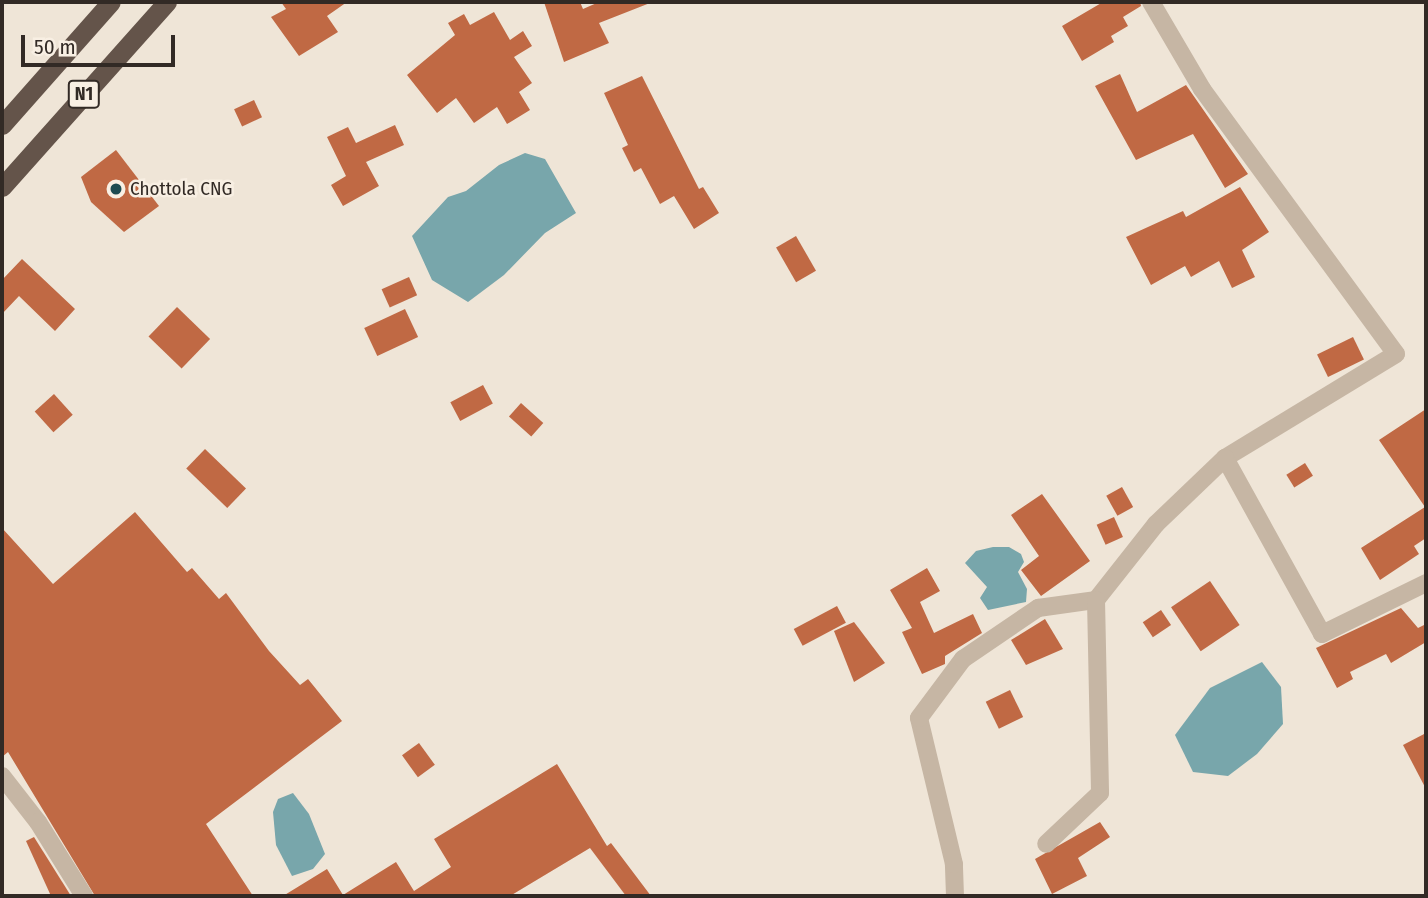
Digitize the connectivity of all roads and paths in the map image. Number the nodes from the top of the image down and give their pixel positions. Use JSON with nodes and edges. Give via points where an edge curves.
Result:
{"nodes":[{"id":1,"x":111,"y":2,"type":"edge"},
{"id":2,"x":167,"y":2,"type":"edge"},
{"id":3,"x":1151,"y":2,"type":"edge"},
{"id":4,"x":2,"y":125,"type":"edge"},
{"id":5,"x":2,"y":187,"type":"edge"},
{"id":6,"x":1224,"y":458,"type":"junction"},
{"id":7,"x":1426,"y":583,"type":"edge"},
{"id":8,"x":1096,"y":600,"type":"junction"},
{"id":9,"x":2,"y":776,"type":"edge"},
{"id":10,"x":1046,"y":844,"type":"dead end"},
{"id":11,"x":84,"y":896,"type":"edge"},
{"id":12,"x":955,"y":896,"type":"edge"}],
"edges":[{"from":1,"to":4,"type":"highway","number":"N1"},
{"from":2,"to":5,"type":"highway","number":"N1"},
{"from":3,"to":6,"type":"street","via":[[1209,99],[1396,354]]},
{"from":6,"to":7,"type":"street","via":[[1322,635]]},
{"from":6,"to":8,"type":"street","via":[[1156,524]]},
{"from":8,"to":10,"type":"street","via":[[1100,793]]},
{"from":8,"to":12,"type":"street","via":[[1038,608],[963,659],[919,718],[954,864]]},
{"from":9,"to":11,"type":"street","via":[[38,822]]}]}
